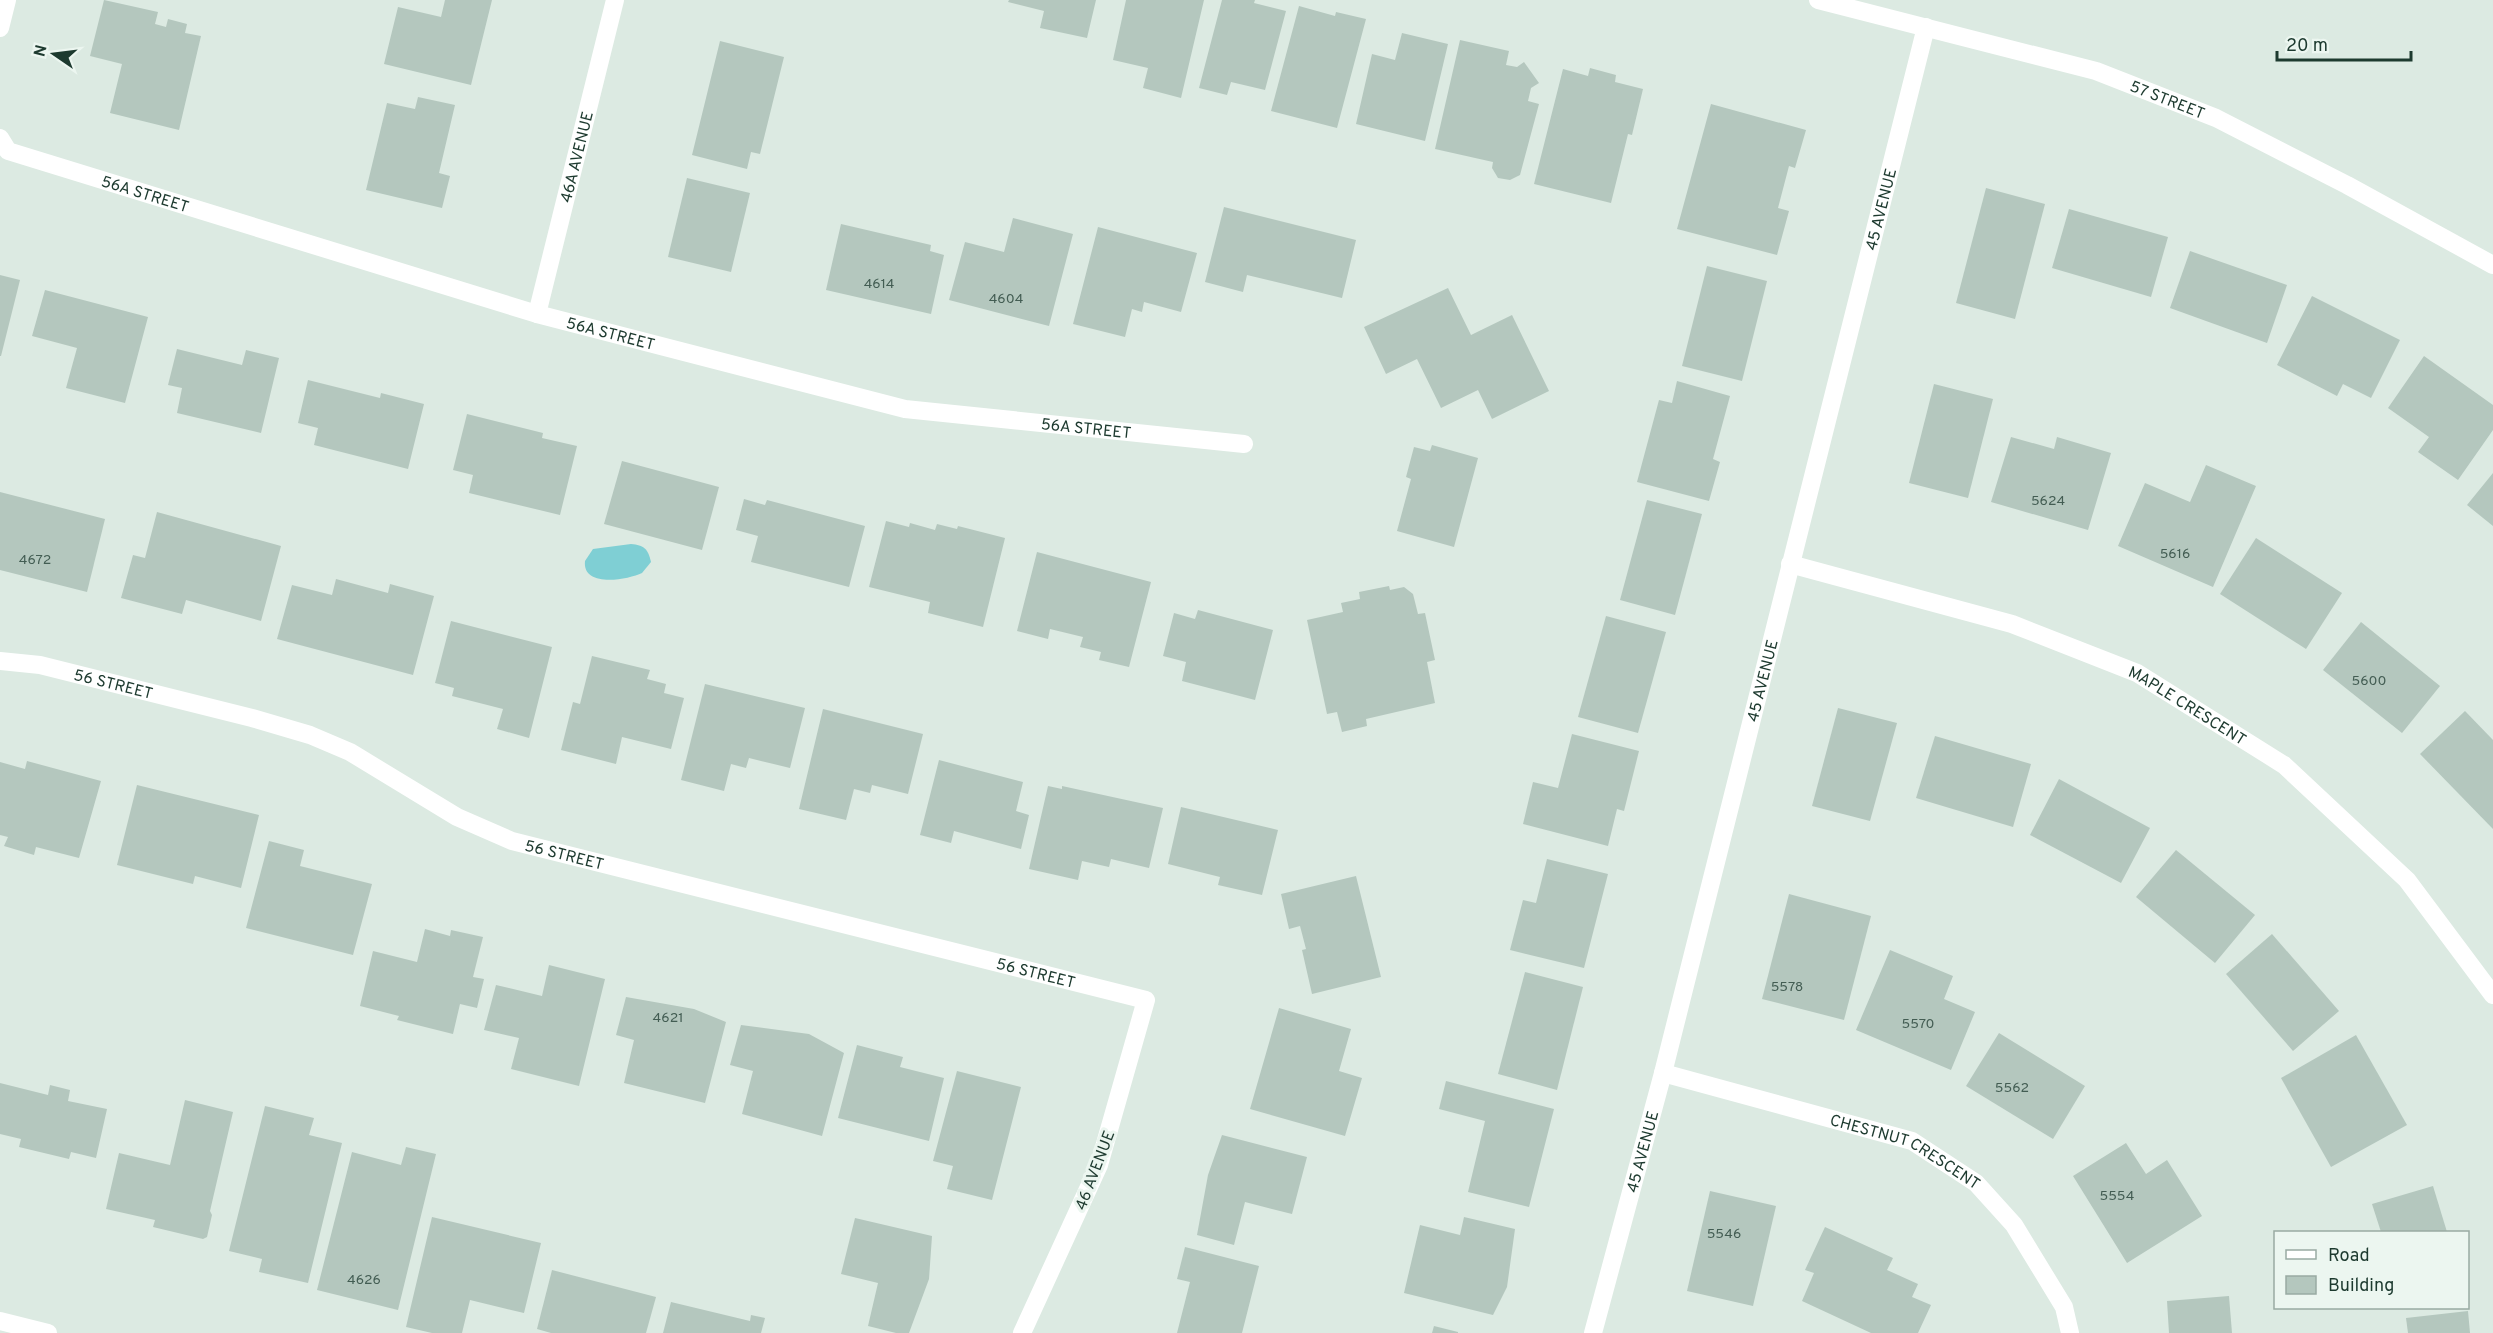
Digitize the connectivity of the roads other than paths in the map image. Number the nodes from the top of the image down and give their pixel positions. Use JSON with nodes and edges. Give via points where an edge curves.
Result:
{"nodes":[{"id":1,"x":7,"y":0,"type":"edge"},
{"id":2,"x":615,"y":0,"type":"edge"},
{"id":3,"x":1818,"y":0,"type":"edge"},
{"id":4,"x":1926,"y":27,"type":"junction"},
{"id":5,"x":0,"y":28,"type":"edge"},
{"id":6,"x":0,"y":138,"type":"edge"},
{"id":7,"x":2493,"y":265,"type":"edge"},
{"id":8,"x":537,"y":314,"type":"junction"},
{"id":9,"x":1244,"y":444,"type":"dead end"},
{"id":10,"x":1790,"y":564,"type":"junction"},
{"id":11,"x":0,"y":661,"type":"edge"},
{"id":12,"x":2493,"y":995,"type":"edge"},
{"id":13,"x":1146,"y":1000,"type":"joint"},
{"id":14,"x":1663,"y":1073,"type":"junction"},
{"id":15,"x":0,"y":1321,"type":"edge"},
{"id":16,"x":48,"y":1333,"type":"edge"},
{"id":17,"x":1022,"y":1333,"type":"edge"},
{"id":18,"x":1593,"y":1333,"type":"edge"},
{"id":19,"x":2070,"y":1333,"type":"edge"}],
"edges":[{"from":1,"to":5,"type":"street"},
{"from":2,"to":8,"type":"street","name":"46A AVENUE"},
{"from":3,"to":4,"type":"street","name":"57 STREET"},
{"from":4,"to":7,"type":"street","name":"57 STREET","via":[[2096,71],[2216,117]]},
{"from":4,"to":10,"type":"street","name":"45 AVENUE"},
{"from":6,"to":8,"type":"street","name":"56A STREET","via":[[8,151]]},
{"from":8,"to":9,"type":"street","name":"56A STREET","via":[[905,410]]},
{"from":10,"to":12,"type":"street","name":"MAPLE CRESCENT","via":[[2012,624],[2137,673],[2284,765],[2407,880]]},
{"from":10,"to":14,"type":"street","name":"45 AVENUE"},
{"from":11,"to":13,"type":"street","name":"56 STREET","via":[[40,665],[310,735],[350,752],[457,817],[512,841]]},
{"from":13,"to":17,"type":"street","name":"46 AVENUE","via":[[1099,1165]]},
{"from":14,"to":18,"type":"street","name":"45 AVENUE"},
{"from":14,"to":19,"type":"street","name":"CHESTNUT CRESCENT","via":[[1912,1141],[1976,1183],[2014,1225],[2064,1306]]},
{"from":15,"to":16,"type":"street"}]}
